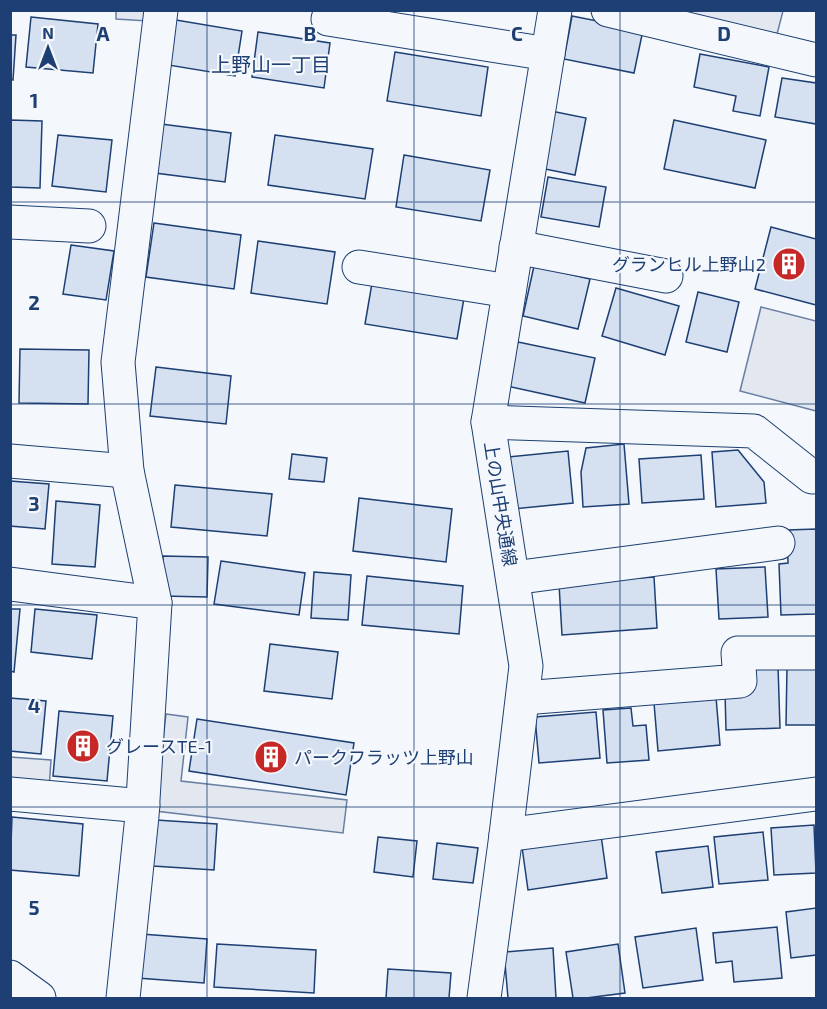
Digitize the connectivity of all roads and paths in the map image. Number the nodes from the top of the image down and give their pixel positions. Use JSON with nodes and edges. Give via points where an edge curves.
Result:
{"nodes":[{"id":1,"x":160,"y":10,"type":"edge"},
{"id":2,"x":555,"y":10,"type":"edge"},
{"id":3,"x":608,"y":10,"type":"edge"},
{"id":4,"x":328,"y":19,"type":"dead end"},
{"id":5,"x":548,"y":54,"type":"junction"},
{"id":6,"x":816,"y":60,"type":"edge"},
{"id":7,"x":10,"y":222,"type":"edge"},
{"id":8,"x":89,"y":226,"type":"dead end"},
{"id":9,"x":516,"y":246,"type":"junction"},
{"id":10,"x":359,"y":267,"type":"dead end"},
{"id":11,"x":666,"y":276,"type":"dead end"},
{"id":12,"x":509,"y":291,"type":"junction"},
{"id":13,"x":489,"y":423,"type":"junction"},
{"id":14,"x":10,"y":461,"type":"edge"},
{"id":15,"x":127,"y":471,"type":"junction"},
{"id":16,"x":812,"y":477,"type":"dead end"},
{"id":17,"x":778,"y":543,"type":"dead end"},
{"id":18,"x":513,"y":578,"type":"junction"},
{"id":19,"x":10,"y":584,"type":"edge"},
{"id":20,"x":155,"y":603,"type":"junction"},
{"id":21,"x":816,"y":654,"type":"edge"},
{"id":22,"x":523,"y":698,"type":"junction"},
{"id":23,"x":10,"y":794,"type":"edge"},
{"id":24,"x":816,"y":794,"type":"edge"},
{"id":25,"x":143,"y":806,"type":"junction"},
{"id":26,"x":506,"y":835,"type":"junction"},
{"id":27,"x":10,"y":977,"type":"edge"},
{"id":28,"x":39,"y":999,"type":"edge"},
{"id":29,"x":123,"y":999,"type":"edge"},
{"id":30,"x":484,"y":999,"type":"edge"}],
"edges":[{"from":1,"to":15,"type":"street","via":[[118,362]]},
{"from":2,"to":5,"type":"street","name":"上の山中央通線"},
{"from":3,"to":6,"type":"street"},
{"from":4,"to":5,"type":"street"},
{"from":5,"to":9,"type":"street","name":"上の山中央通線"},
{"from":7,"to":8,"type":"street"},
{"from":9,"to":11,"type":"street"},
{"from":9,"to":12,"type":"street","name":"上の山中央通線"},
{"from":10,"to":12,"type":"street"},
{"from":12,"to":13,"type":"street","name":"上の山中央通線"},
{"from":13,"to":16,"type":"street","via":[[754,431]]},
{"from":13,"to":18,"type":"street","name":"上の山中央通線"},
{"from":14,"to":15,"type":"street"},
{"from":15,"to":20,"type":"street"},
{"from":17,"to":18,"type":"street"},
{"from":18,"to":22,"type":"street","name":"上の山中央通線","via":[[526,666]]},
{"from":19,"to":20,"type":"street"},
{"from":20,"to":25,"type":"street"},
{"from":21,"to":22,"type":"street","via":[[738,654],[740,681]]},
{"from":22,"to":26,"type":"street","name":"上の山中央通線"},
{"from":23,"to":25,"type":"street"},
{"from":24,"to":26,"type":"street"},
{"from":25,"to":29,"type":"street"},
{"from":26,"to":30,"type":"street","name":"上の山中央通線"},
{"from":27,"to":28,"type":"street"}]}
